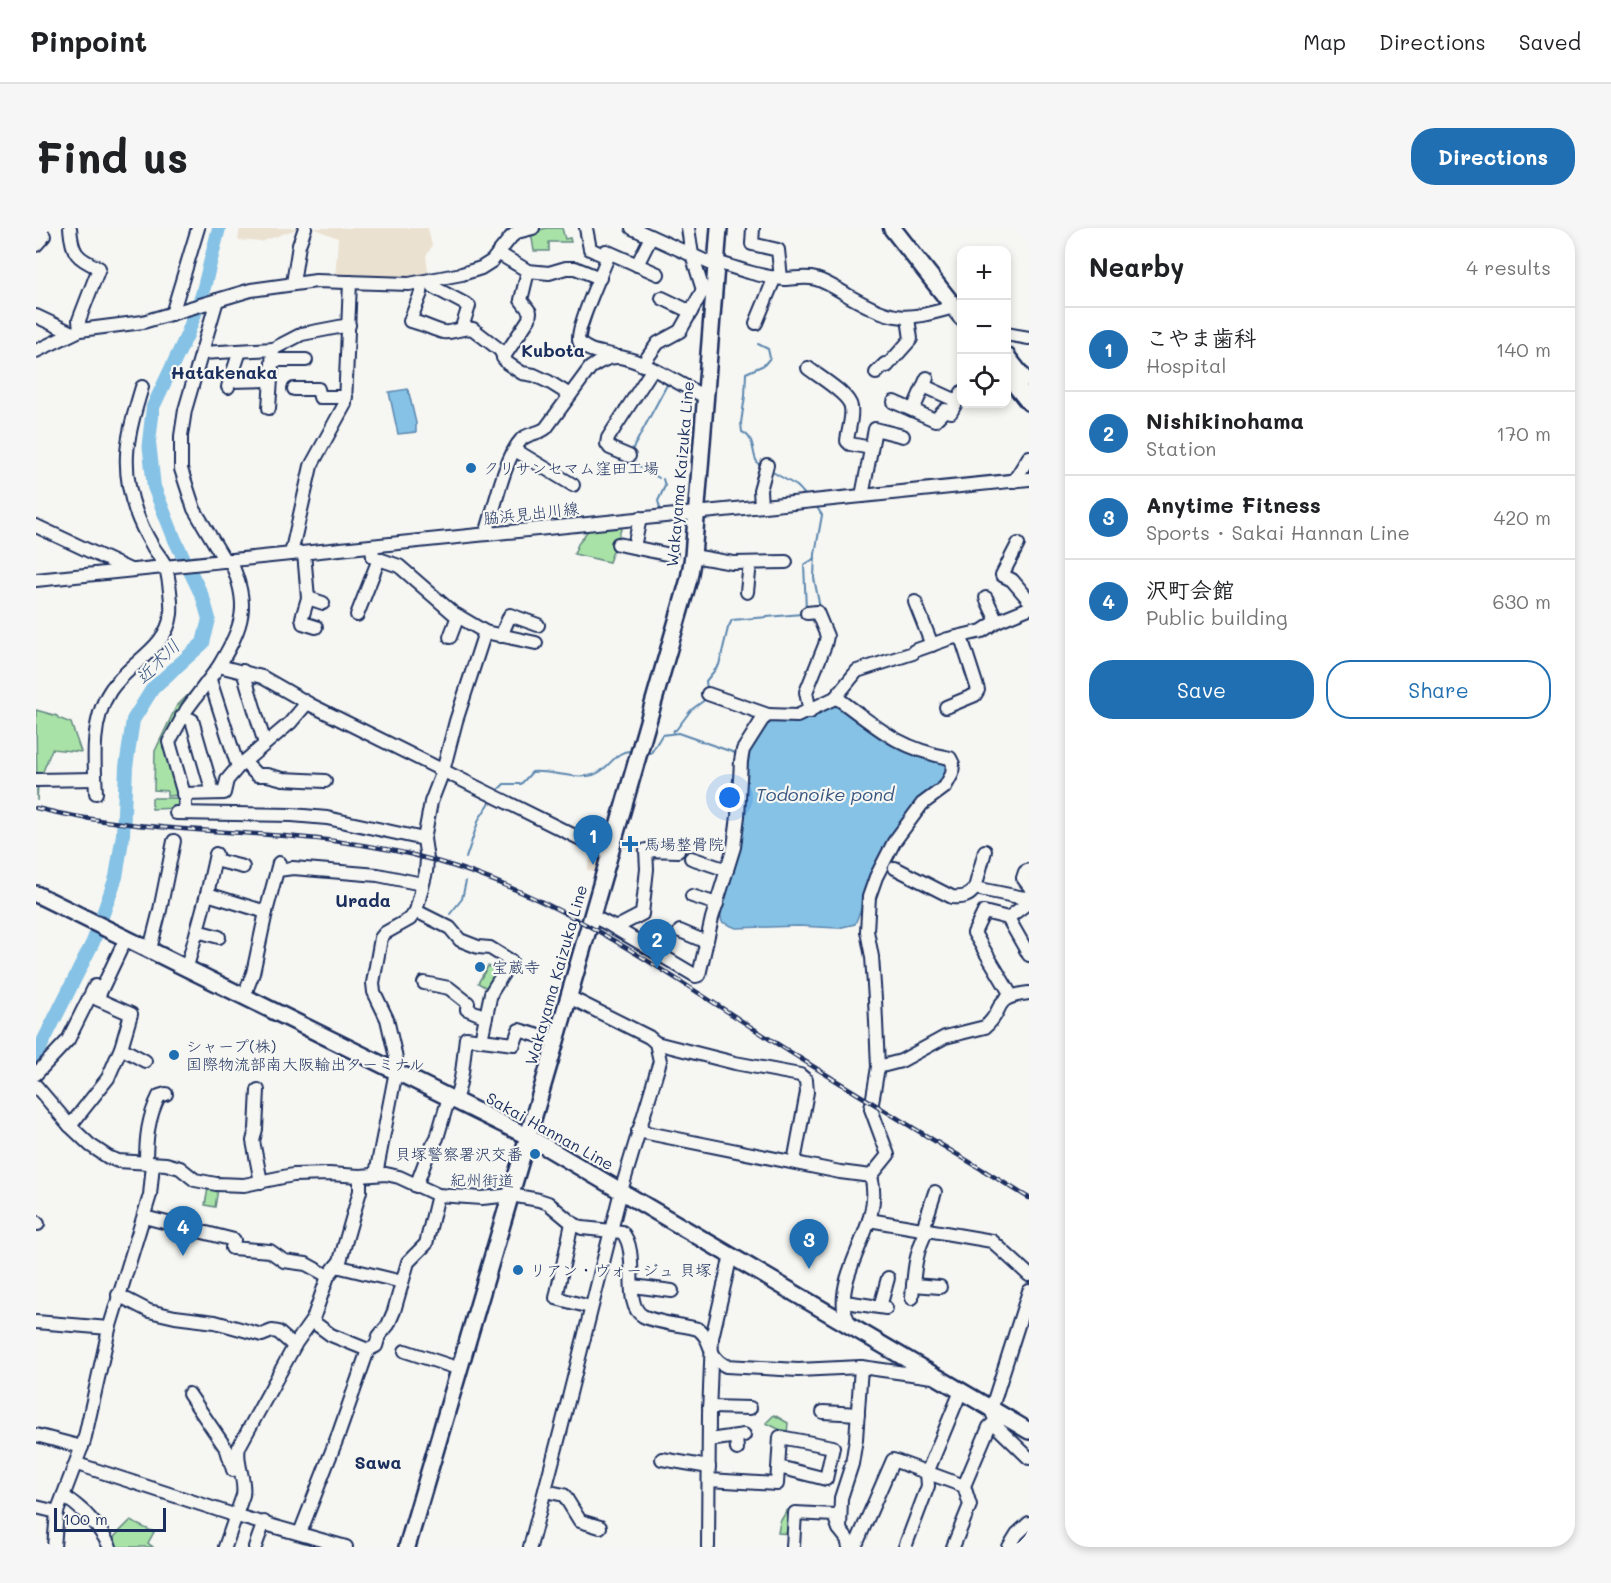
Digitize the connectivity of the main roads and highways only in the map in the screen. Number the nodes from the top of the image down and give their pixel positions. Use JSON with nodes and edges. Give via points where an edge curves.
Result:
{"nodes":[{"id":1,"x":719,"y":228,"type":"edge"},
{"id":2,"x":892,"y":228,"type":"edge"},
{"id":3,"x":906,"y":228,"type":"edge"},
{"id":4,"x":957,"y":305,"type":"edge"},
{"id":5,"x":957,"y":306,"type":"edge"},
{"id":6,"x":1011,"y":362,"type":"edge"},
{"id":7,"x":1011,"y":381,"type":"edge"},
{"id":8,"x":1029,"y":384,"type":"edge"},
{"id":9,"x":1029,"y":402,"type":"edge"},
{"id":10,"x":36,"y":894,"type":"edge"},
{"id":11,"x":527,"y":1136,"type":"junction"},
{"id":12,"x":1029,"y":1431,"type":"edge"},
{"id":13,"x":407,"y":1547,"type":"edge"}],
"edges":[{"from":1,"to":11,"type":"main road","name":"Wakayama Kaizuka Line","via":[[693,556]]},
{"from":2,"to":5,"type":"highway"},
{"from":3,"to":4,"type":"highway"},
{"from":6,"to":8,"type":"highway"},
{"from":7,"to":9,"type":"highway"},
{"from":10,"to":11,"type":"main road","name":"Sakai Hannan Line","via":[[119,940],[150,949]]},
{"from":11,"to":12,"type":"main road","name":"Sakai Hannan Line","via":[[961,1391],[993,1415]]},
{"from":11,"to":13,"type":"main road","name":"Wakayama Kaizuka Line"}]}
